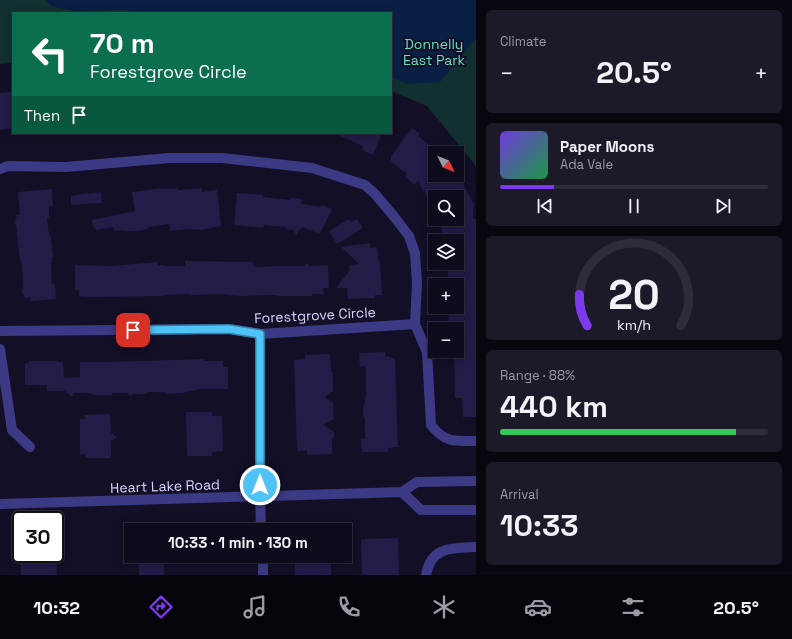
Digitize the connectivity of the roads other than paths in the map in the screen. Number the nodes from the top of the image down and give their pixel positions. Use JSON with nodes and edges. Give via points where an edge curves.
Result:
{"nodes":[{"id":1,"x":0,"y":169,"type":"edge"},
{"id":2,"x":415,"y":324,"type":"junction"},
{"id":3,"x":0,"y":331,"type":"edge"},
{"id":4,"x":260,"y":334,"type":"junction"},
{"id":5,"x":0,"y":349,"type":"edge"},
{"id":6,"x":476,"y":441,"type":"edge"},
{"id":7,"x":30,"y":447,"type":"dead end"},
{"id":8,"x":476,"y":481,"type":"edge"},
{"id":9,"x":402,"y":492,"type":"junction"},
{"id":10,"x":260,"y":497,"type":"junction"},
{"id":11,"x":0,"y":504,"type":"edge"},
{"id":12,"x":476,"y":510,"type":"edge"},
{"id":13,"x":262,"y":523,"type":"edge"},
{"id":14,"x":476,"y":547,"type":"edge"},
{"id":15,"x":263,"y":563,"type":"edge"},
{"id":16,"x":263,"y":575,"type":"edge"},
{"id":17,"x":426,"y":575,"type":"edge"}],
"edges":[{"from":1,"to":2,"type":"street","via":[[8,166],[66,167],[169,158],[222,158],[312,168],[365,185],[392,214],[409,236],[413,247],[417,283]]},
{"from":2,"to":4,"type":"street","name":"Forestgrove Circle"},
{"from":2,"to":6,"type":"street","via":[[427,352],[431,425],[438,434],[450,440]]},
{"from":3,"to":4,"type":"street","name":"Forestgrove Circle","via":[[229,329]]},
{"from":4,"to":10,"type":"street"},
{"from":5,"to":7,"type":"street","via":[[12,430]]},
{"from":8,"to":9,"type":"street","name":"Heart Lake Road","via":[[418,482]]},
{"from":9,"to":10,"type":"street","name":"Heart Lake Road"},
{"from":9,"to":12,"type":"street","via":[[421,510]]},
{"from":10,"to":11,"type":"street","name":"Heart Lake Road"},
{"from":10,"to":13,"type":"street"},
{"from":14,"to":17,"type":"street","via":[[451,548],[441,552],[429,564]]},
{"from":15,"to":16,"type":"street"}]}
